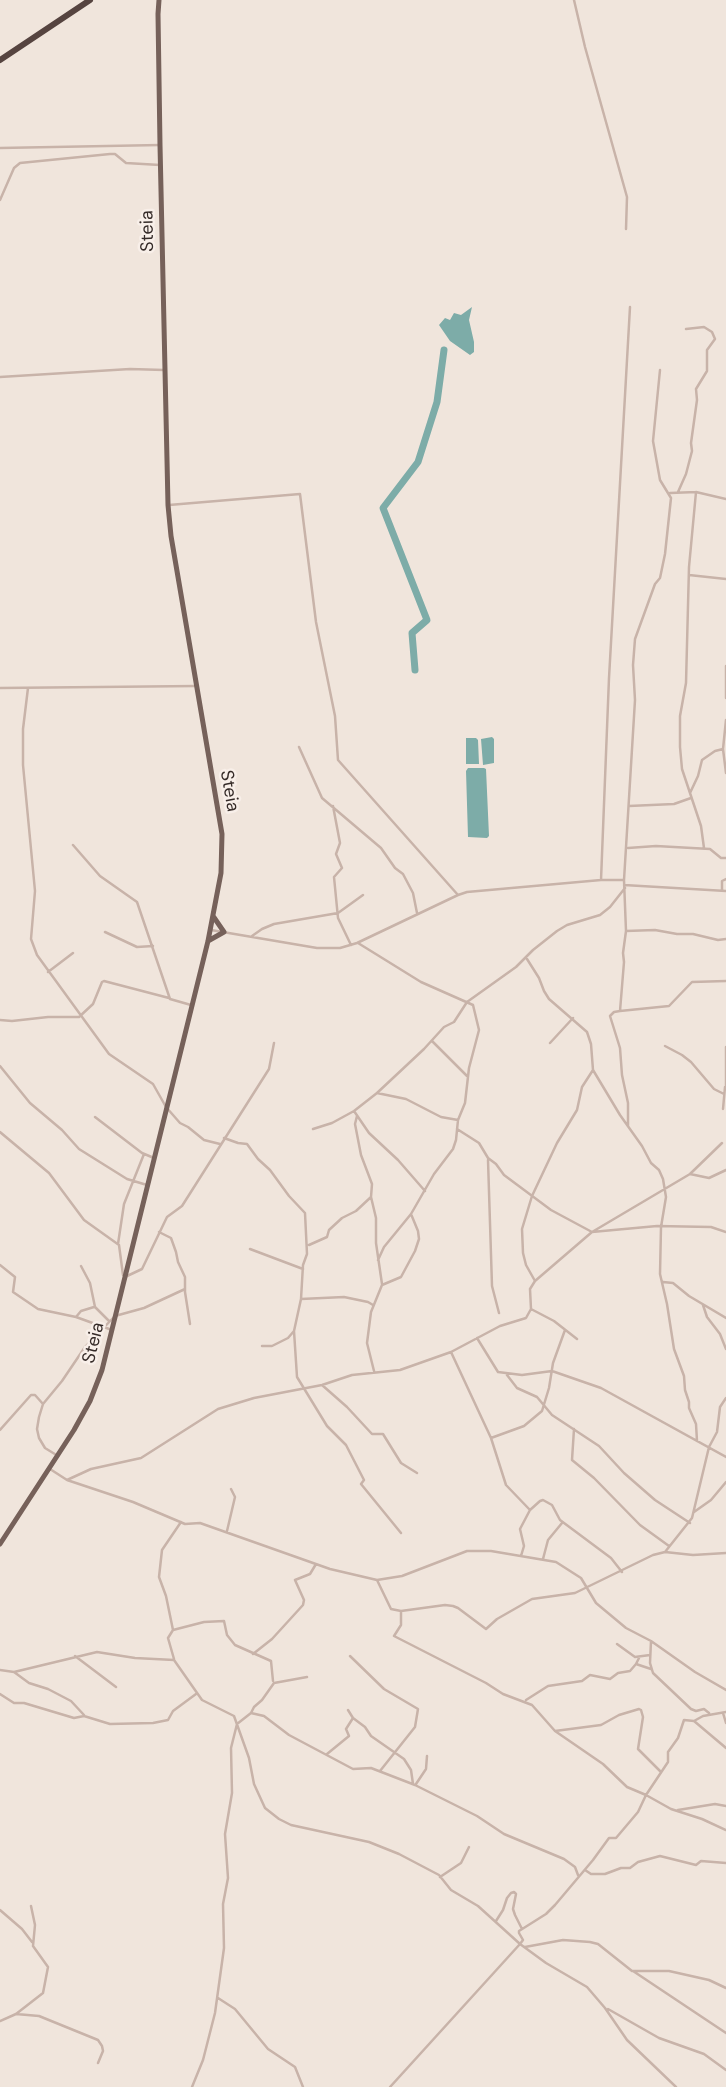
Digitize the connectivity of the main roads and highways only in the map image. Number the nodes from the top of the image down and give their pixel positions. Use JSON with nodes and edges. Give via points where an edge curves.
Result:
{"nodes":[{"id":1,"x":90,"y":0,"type":"edge"},
{"id":2,"x":158,"y":1,"type":"edge"},
{"id":3,"x":0,"y":60,"type":"edge"},
{"id":4,"x":213,"y":916,"type":"junction"},
{"id":5,"x":208,"y":941,"type":"junction"},
{"id":6,"x":0,"y":1544,"type":"edge"}],
"edges":[{"from":1,"to":3,"type":"highway"},
{"from":2,"to":4,"type":"main road","name":"Steia","via":[[168,505],[222,834],[222,873]]},
{"from":4,"to":5,"type":"main road","name":"Steia"},
{"from":4,"to":5,"type":"main road","via":[[224,932]]},
{"from":5,"to":6,"type":"main road","name":"Steia","via":[[102,1370],[58,1456]]}]}
